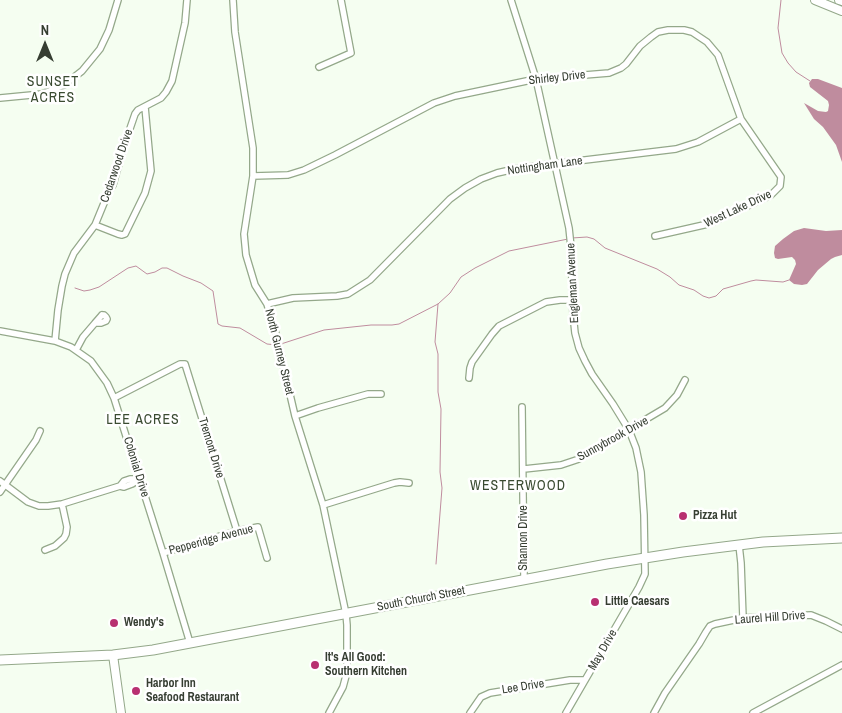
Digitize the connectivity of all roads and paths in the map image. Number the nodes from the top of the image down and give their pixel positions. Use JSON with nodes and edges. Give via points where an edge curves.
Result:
{"nodes":[{"id":1,"x":118,"y":0,"type":"edge"},
{"id":2,"x":187,"y":0,"type":"edge"},
{"id":3,"x":233,"y":0,"type":"edge"},
{"id":4,"x":341,"y":0,"type":"edge"},
{"id":5,"x":510,"y":0,"type":"edge"},
{"id":6,"x":815,"y":0,"type":"edge"},
{"id":7,"x":842,"y":11,"type":"edge"},
{"id":8,"x":319,"y":67,"type":"dead end"},
{"id":9,"x":536,"y":79,"type":"junction"},
{"id":10,"x":0,"y":98,"type":"edge"},
{"id":11,"x":145,"y":107,"type":"junction"},
{"id":12,"x":741,"y":119,"type":"junction"},
{"id":13,"x":556,"y":163,"type":"junction"},
{"id":14,"x":253,"y":176,"type":"junction"},
{"id":15,"x":781,"y":177,"type":"joint"},
{"id":16,"x":95,"y":225,"type":"junction"},
{"id":17,"x":655,"y":236,"type":"dead end"},
{"id":18,"x":572,"y":300,"type":"junction"},
{"id":19,"x":267,"y":304,"type":"junction"},
{"id":20,"x":95,"y":323,"type":"dead end"},
{"id":21,"x":0,"y":331,"type":"edge"},
{"id":22,"x":55,"y":341,"type":"junction"},
{"id":23,"x":76,"y":350,"type":"junction"},
{"id":24,"x":469,"y":378,"type":"dead end"},
{"id":25,"x":685,"y":380,"type":"dead end"},
{"id":26,"x":381,"y":394,"type":"dead end"},
{"id":27,"x":114,"y":398,"type":"junction"},
{"id":28,"x":522,"y":407,"type":"dead end"},
{"id":29,"x":295,"y":416,"type":"junction"},
{"id":30,"x":630,"y":430,"type":"junction"},
{"id":31,"x":40,"y":431,"type":"dead end"},
{"id":32,"x":524,"y":468,"type":"junction"},
{"id":33,"x":140,"y":479,"type":"junction"},
{"id":34,"x":3,"y":483,"type":"edge"},
{"id":35,"x":409,"y":483,"type":"dead end"},
{"id":36,"x":0,"y":492,"type":"edge"},
{"id":37,"x":62,"y":504,"type":"junction"},
{"id":38,"x":323,"y":505,"type":"junction"},
{"id":39,"x":237,"y":531,"type":"junction"},
{"id":40,"x":842,"y":538,"type":"edge"},
{"id":41,"x":739,"y":545,"type":"junction"},
{"id":42,"x":45,"y":550,"type":"dead end"},
{"id":43,"x":163,"y":553,"type":"junction"},
{"id":44,"x":267,"y":558,"type":"dead end"},
{"id":45,"x":645,"y":558,"type":"junction"},
{"id":46,"x":524,"y":579,"type":"junction"},
{"id":47,"x":346,"y":614,"type":"junction"},
{"id":48,"x":743,"y":618,"type":"junction"},
{"id":49,"x":842,"y":629,"type":"edge"},
{"id":50,"x":190,"y":643,"type":"junction"},
{"id":51,"x":113,"y":655,"type":"junction"},
{"id":52,"x":0,"y":660,"type":"edge"},
{"id":53,"x":842,"y":665,"type":"edge"},
{"id":54,"x":585,"y":680,"type":"junction"},
{"id":55,"x":121,"y":713,"type":"edge"},
{"id":56,"x":329,"y":713,"type":"edge"},
{"id":57,"x":470,"y":713,"type":"edge"},
{"id":58,"x":566,"y":713,"type":"edge"},
{"id":59,"x":654,"y":713,"type":"edge"},
{"id":60,"x":753,"y":713,"type":"edge"}],
"edges":[{"from":1,"to":10,"type":"street","via":[[100,49],[82,71],[64,85],[42,94]]},
{"from":2,"to":11,"type":"street","name":"Cedarwood Drive","via":[[172,80],[161,98]]},
{"from":3,"to":14,"type":"street","name":"North Gurney Street","via":[[253,148]]},
{"from":4,"to":8,"type":"street","via":[[351,53]]},
{"from":5,"to":9,"type":"street","name":"Engleman Avenue"},
{"from":6,"to":7,"type":"street"},
{"from":9,"to":12,"type":"street","name":"Shirley Drive","via":[[609,72],[626,64],[646,40],[658,32],[684,30],[708,42],[718,55]]},
{"from":9,"to":13,"type":"street","name":"Engleman Avenue"},
{"from":9,"to":14,"type":"street","name":"Shirley Drive","via":[[434,103],[304,170]]},
{"from":11,"to":16,"type":"street","name":"Cedarwood Drive","via":[[138,110],[133,118],[113,184]]},
{"from":11,"to":16,"type":"street","via":[[151,171],[145,193],[125,234]]},
{"from":12,"to":13,"type":"street","name":"Nottingham Lane","via":[[698,142],[676,149]]},
{"from":12,"to":15,"type":"street","name":"Shirley Drive"},
{"from":13,"to":18,"type":"street","name":"Engleman Avenue","via":[[569,228]]},
{"from":13,"to":19,"type":"street","name":"Nottingham Lane","via":[[497,173],[465,188],[450,199],[370,280],[348,294],[293,298]]},
{"from":14,"to":19,"type":"street","name":"North Gurney Street","via":[[244,244],[255,285]]},
{"from":15,"to":17,"type":"street","name":"West Lake Drive","via":[[780,186],[771,195],[708,224]]},
{"from":16,"to":22,"type":"street","name":"Cedarwood Drive","via":[[74,253],[65,274]]},
{"from":18,"to":24,"type":"street","via":[[546,302],[500,326],[472,362]]},
{"from":18,"to":30,"type":"street","name":"Engleman Avenue","via":[[579,348]]},
{"from":19,"to":29,"type":"street","name":"North Gurney Street"},
{"from":20,"to":23,"type":"street"},
{"from":21,"to":22,"type":"street","name":"Colonial Drive"},
{"from":22,"to":23,"type":"street","name":"Colonial Drive"},
{"from":23,"to":27,"type":"street","name":"Colonial Drive","via":[[99,371]]},
{"from":25,"to":30,"type":"street","name":"Sunnybrook Drive","via":[[665,408]]},
{"from":26,"to":29,"type":"street","via":[[368,394]]},
{"from":27,"to":33,"type":"street","name":"Colonial Drive"},
{"from":27,"to":39,"type":"street","name":"Tremont Drive","via":[[184,364]]},
{"from":28,"to":32,"type":"street","name":"Shannon Drive"},
{"from":29,"to":38,"type":"street","name":"North Gurney Street"},
{"from":30,"to":32,"type":"street","name":"Sunnybrook Drive","via":[[579,459],[561,465]]},
{"from":30,"to":45,"type":"street","name":"Engleman Avenue","via":[[641,472]]},
{"from":31,"to":34,"type":"street"},
{"from":32,"to":46,"type":"street","name":"Shannon Drive"},
{"from":33,"to":37,"type":"street","via":[[124,487]]},
{"from":33,"to":43,"type":"street","name":"Colonial Drive"},
{"from":34,"to":36,"type":"street"},
{"from":34,"to":37,"type":"street","via":[[28,502],[39,506]]},
{"from":35,"to":38,"type":"street","via":[[394,483]]},
{"from":37,"to":42,"type":"street","via":[[66,534],[55,546]]},
{"from":38,"to":47,"type":"street","name":"North Gurney Street"},
{"from":39,"to":43,"type":"street","name":"Pepperidge Avenue"},
{"from":39,"to":44,"type":"street","name":"Pepperidge Avenue","via":[[258,527]]},
{"from":40,"to":41,"type":"main road","name":"South Church Street"},
{"from":41,"to":45,"type":"main road","name":"South Church Street"},
{"from":41,"to":48,"type":"street"},
{"from":43,"to":50,"type":"street","name":"Colonial Drive"},
{"from":45,"to":46,"type":"main road","name":"South Church Street"},
{"from":45,"to":54,"type":"street","name":"May Drive","via":[[645,574]]},
{"from":46,"to":47,"type":"main road","name":"South Church Street"},
{"from":47,"to":50,"type":"main road","name":"South Church Street"},
{"from":47,"to":56,"type":"street","name":"North Gurney Street","via":[[346,672]]},
{"from":48,"to":49,"type":"street","name":"Laurel Hill Drive","via":[[811,615]]},
{"from":48,"to":59,"type":"street","name":"Laurel Hill Drive","via":[[710,626]]},
{"from":50,"to":51,"type":"main road","name":"South Church Street"},
{"from":51,"to":52,"type":"main road","name":"South Church Street"},
{"from":51,"to":55,"type":"street"},
{"from":53,"to":60,"type":"street"},
{"from":54,"to":57,"type":"street","name":"Lee Drive","via":[[490,693],[482,697]]},
{"from":54,"to":58,"type":"street","name":"May Drive"}]}
